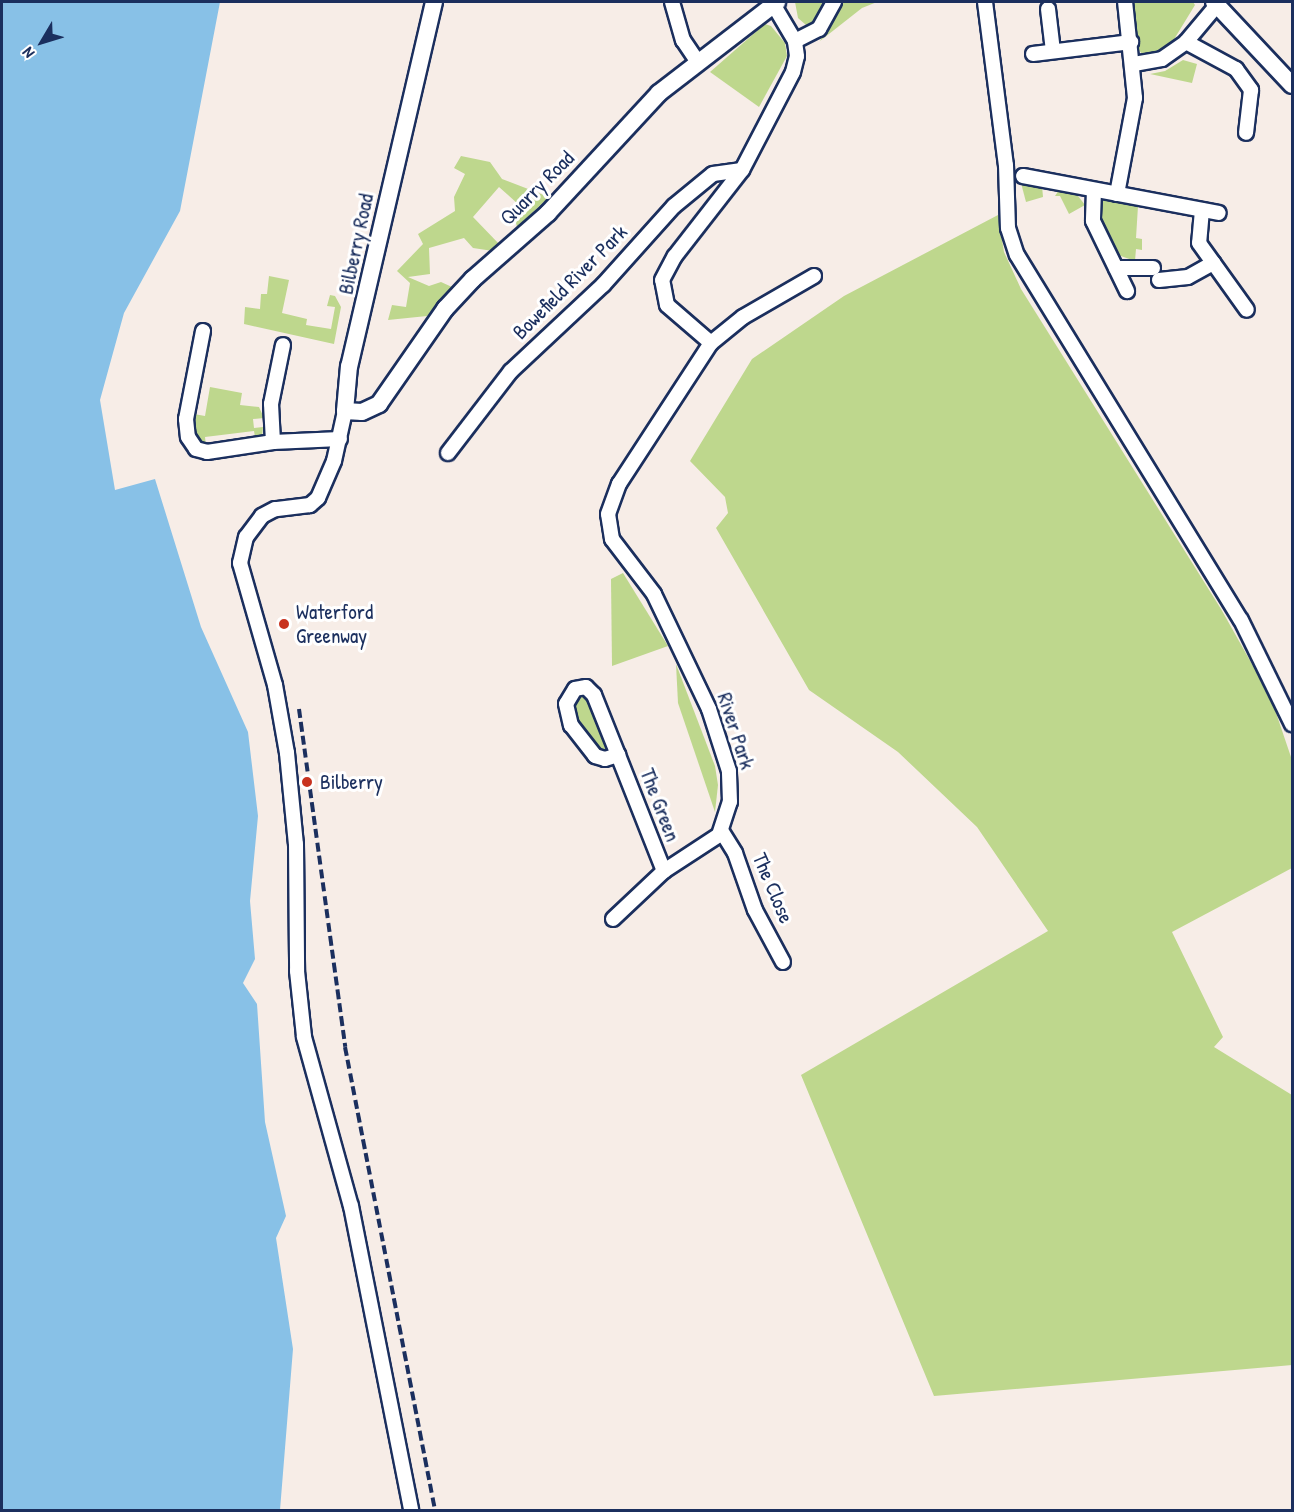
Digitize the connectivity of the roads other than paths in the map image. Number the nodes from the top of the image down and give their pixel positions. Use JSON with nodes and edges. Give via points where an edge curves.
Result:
{"nodes":[{"id":1,"x":434,"y":2,"type":"edge"},
{"id":2,"x":672,"y":2,"type":"edge"},
{"id":3,"x":834,"y":2,"type":"edge"},
{"id":4,"x":985,"y":2,"type":"edge"},
{"id":5,"x":1125,"y":2,"type":"edge"},
{"id":6,"x":775,"y":3,"type":"edge"},
{"id":7,"x":1215,"y":3,"type":"edge"},
{"id":8,"x":1048,"y":9,"type":"dead end"},
{"id":9,"x":795,"y":41,"type":"junction"},
{"id":10,"x":1131,"y":42,"type":"junction"},
{"id":11,"x":1186,"y":42,"type":"junction"},
{"id":12,"x":1053,"y":51,"type":"junction"},
{"id":13,"x":1033,"y":54,"type":"dead end"},
{"id":14,"x":697,"y":61,"type":"junction"},
{"id":15,"x":1134,"y":64,"type":"junction"},
{"id":16,"x":1293,"y":85,"type":"edge"},
{"id":17,"x":1246,"y":133,"type":"dead end"},
{"id":18,"x":742,"y":170,"type":"junction"},
{"id":19,"x":1023,"y":176,"type":"dead end"},
{"id":20,"x":1094,"y":190,"type":"junction"},
{"id":21,"x":1118,"y":194,"type":"junction"},
{"id":22,"x":1202,"y":210,"type":"junction"},
{"id":23,"x":1219,"y":213,"type":"dead end"},
{"id":24,"x":1214,"y":263,"type":"junction"},
{"id":25,"x":1116,"y":268,"type":"junction"},
{"id":26,"x":814,"y":276,"type":"dead end"},
{"id":27,"x":1127,"y":291,"type":"dead end"},
{"id":28,"x":1247,"y":310,"type":"dead end"},
{"id":29,"x":203,"y":330,"type":"dead end"},
{"id":30,"x":711,"y":343,"type":"junction"},
{"id":31,"x":283,"y":345,"type":"dead end"},
{"id":32,"x":345,"y":411,"type":"junction"},
{"id":33,"x":340,"y":439,"type":"junction"},
{"id":34,"x":273,"y":442,"type":"junction"},
{"id":35,"x":448,"y":453,"type":"dead end"},
{"id":36,"x":1293,"y":724,"type":"edge"},
{"id":37,"x":618,"y":755,"type":"junction"},
{"id":38,"x":722,"y":832,"type":"junction"},
{"id":39,"x":664,"y":871,"type":"junction"},
{"id":40,"x":612,"y":919,"type":"dead end"},
{"id":41,"x":783,"y":962,"type":"dead end"},
{"id":42,"x":411,"y":1510,"type":"edge"}],
"edges":[{"from":1,"to":32,"type":"street","name":"Bilberry Road","via":[[349,366]]},
{"from":2,"to":14,"type":"street","via":[[683,40]]},
{"from":3,"to":9,"type":"street","via":[[819,29]]},
{"from":4,"to":36,"type":"street","via":[[1006,165],[1008,228],[1017,255],[1241,620]]},
{"from":5,"to":10,"type":"street"},
{"from":6,"to":9,"type":"street"},
{"from":6,"to":14,"type":"street","name":"Quarry Road"},
{"from":7,"to":11,"type":"street"},
{"from":7,"to":16,"type":"street"},
{"from":8,"to":12,"type":"street"},
{"from":9,"to":18,"type":"street","via":[[793,72]]},
{"from":10,"to":12,"type":"street"},
{"from":10,"to":15,"type":"street"},
{"from":11,"to":15,"type":"street","via":[[1162,59]]},
{"from":11,"to":17,"type":"street","via":[[1246,79],[1252,96]]},
{"from":12,"to":13,"type":"street"},
{"from":14,"to":32,"type":"street","name":"Quarry Road","via":[[632,120],[548,213],[463,289],[380,404],[362,412]]},
{"from":15,"to":21,"type":"street","via":[[1134,108]]},
{"from":18,"to":30,"type":"street","via":[[675,256],[662,280],[667,305]]},
{"from":18,"to":35,"type":"street","name":"Bowefield River Park","via":[[713,174],[674,206],[609,279],[511,371]]},
{"from":19,"to":20,"type":"street"},
{"from":20,"to":21,"type":"street"},
{"from":20,"to":25,"type":"street","via":[[1091,215]]},
{"from":21,"to":22,"type":"street"},
{"from":22,"to":23,"type":"street"},
{"from":22,"to":24,"type":"street","via":[[1197,238]]},
{"from":24,"to":25,"type":"street","via":[[1188,278]]},
{"from":24,"to":28,"type":"street"},
{"from":25,"to":27,"type":"street"},
{"from":26,"to":30,"type":"street","via":[[743,316]]},
{"from":29,"to":34,"type":"street","via":[[186,419],[191,444],[207,452]]},
{"from":30,"to":38,"type":"street","name":"River Park","via":[[619,484],[609,514],[609,530],[616,547],[646,582],[665,615],[709,709],[726,759],[731,791]]},
{"from":31,"to":34,"type":"street","via":[[271,404]]},
{"from":32,"to":33,"type":"street","name":"Bilberry Road"},
{"from":33,"to":34,"type":"street"},
{"from":33,"to":42,"type":"street","name":"Bilberry Road","via":[[320,495],[307,506],[280,508],[262,516],[242,545],[240,571],[275,685],[287,753],[295,833],[297,971],[304,1037],[353,1216]]},
{"from":37,"to":37,"type":"street","name":"The Green","via":[[605,759],[595,756],[575,733],[566,704],[575,688],[586,687],[594,694]]},
{"from":37,"to":39,"type":"street","name":"The Green"},
{"from":38,"to":39,"type":"street"},
{"from":38,"to":41,"type":"street","name":"The Close","via":[[735,853],[755,910]]},
{"from":39,"to":40,"type":"street"}]}
